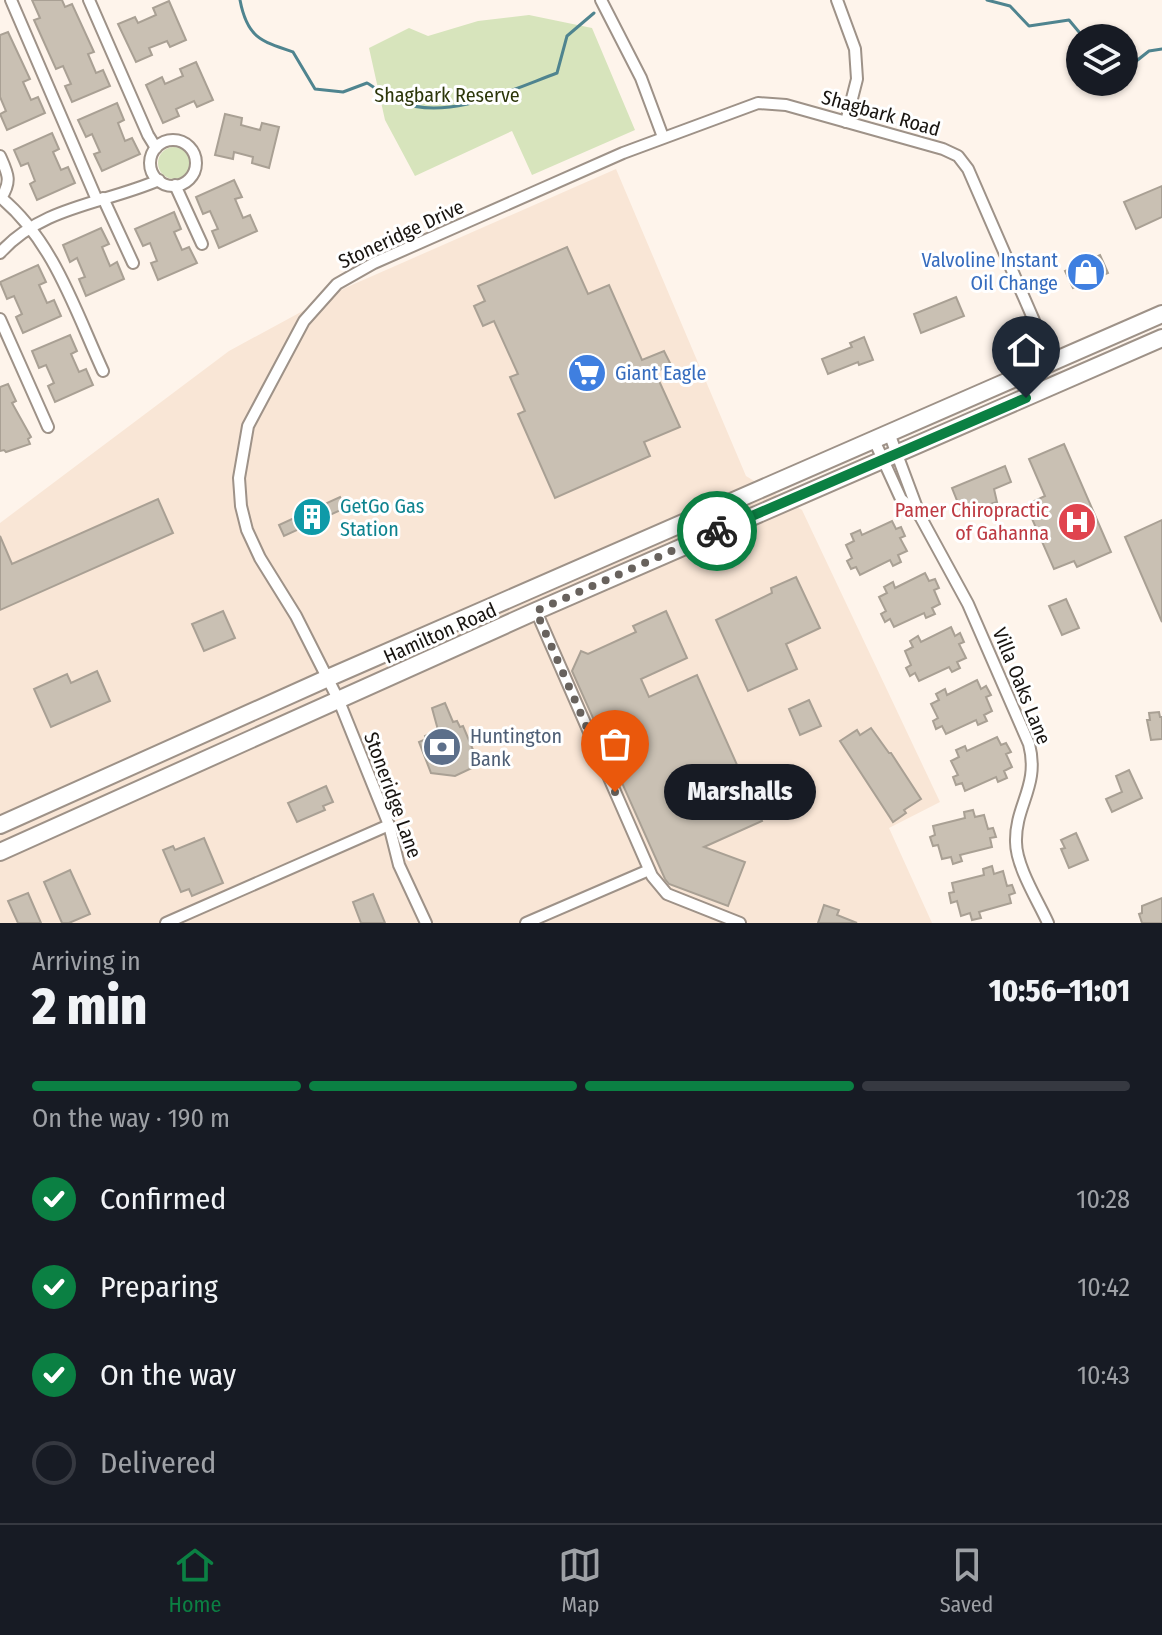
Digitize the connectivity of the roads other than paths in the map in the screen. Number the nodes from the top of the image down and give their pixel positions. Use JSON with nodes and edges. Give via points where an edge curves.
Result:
{"nodes":[{"id":1,"x":11,"y":0,"type":"edge"},
{"id":2,"x":89,"y":0,"type":"edge"},
{"id":3,"x":601,"y":0,"type":"edge"},
{"id":4,"x":837,"y":0,"type":"edge"},
{"id":5,"x":846,"y":122,"type":"junction"},
{"id":6,"x":663,"y":137,"type":"junction"},
{"id":7,"x":156,"y":148,"type":"junction"},
{"id":8,"x":623,"y":153,"type":"joint"},
{"id":9,"x":0,"y":156,"type":"edge"},
{"id":10,"x":159,"y":180,"type":"junction"},
{"id":11,"x":175,"y":185,"type":"junction"},
{"id":12,"x":1,"y":198,"type":"edge"},
{"id":13,"x":100,"y":199,"type":"junction"},
{"id":14,"x":30,"y":227,"type":"junction"},
{"id":15,"x":202,"y":244,"type":"dead end"},
{"id":16,"x":0,"y":253,"type":"edge"},
{"id":17,"x":133,"y":263,"type":"dead end"},
{"id":18,"x":1162,"y":314,"type":"edge"},
{"id":19,"x":0,"y":319,"type":"edge"},
{"id":20,"x":1162,"y":338,"type":"edge"},
{"id":21,"x":1052,"y":362,"type":"junction"},
{"id":22,"x":103,"y":371,"type":"dead end"},
{"id":23,"x":48,"y":427,"type":"dead end"},
{"id":24,"x":882,"y":436,"type":"junction"},
{"id":25,"x":890,"y":456,"type":"junction"},
{"id":26,"x":920,"y":516,"type":"junction"},
{"id":27,"x":536,"y":611,"type":"junction"},
{"id":28,"x":328,"y":678,"type":"junction"},
{"id":29,"x":339,"y":701,"type":"junction"},
{"id":30,"x":0,"y":825,"type":"edge"},
{"id":31,"x":389,"y":825,"type":"junction"},
{"id":32,"x":0,"y":852,"type":"edge"},
{"id":33,"x":649,"y":870,"type":"junction"},
{"id":34,"x":166,"y":923,"type":"edge"},
{"id":35,"x":426,"y":923,"type":"edge"},
{"id":36,"x":526,"y":923,"type":"edge"},
{"id":37,"x":740,"y":923,"type":"edge"},
{"id":38,"x":1048,"y":923,"type":"edge"}],
"edges":[{"from":1,"to":13,"type":"street"},
{"from":2,"to":7,"type":"street"},
{"from":3,"to":6,"type":"street","via":[[641,78]]},
{"from":4,"to":5,"type":"street","via":[[855,49],[857,79]]},
{"from":5,"to":6,"type":"street","name":"Shagbark Road","via":[[758,103]]},
{"from":5,"to":21,"type":"street","name":"Shagbark Road","via":[[958,156]]},
{"from":6,"to":8,"type":"street","name":"Shagbark Road"},
{"from":7,"to":10,"type":"street","via":[[151,168]]},
{"from":7,"to":11,"type":"street","via":[[179,141],[195,156],[192,177]]},
{"from":8,"to":28,"type":"street","name":"Stoneridge Drive","via":[[374,263],[337,284],[304,321],[248,426],[239,478],[247,530]]},
{"from":9,"to":12,"type":"street","via":[[10,178]]},
{"from":10,"to":11,"type":"street"},
{"from":10,"to":13,"type":"street"},
{"from":11,"to":15,"type":"street"},
{"from":12,"to":14,"type":"street"},
{"from":13,"to":14,"type":"street"},
{"from":13,"to":17,"type":"street"},
{"from":14,"to":16,"type":"street"},
{"from":14,"to":22,"type":"street","via":[[61,278]]},
{"from":18,"to":21,"type":"main road","name":"Hamilton Road"},
{"from":19,"to":23,"type":"street"},
{"from":20,"to":25,"type":"main road","name":"Hamilton Road"},
{"from":21,"to":24,"type":"main road","name":"Hamilton Road"},
{"from":24,"to":25,"type":"street","name":"Villa Oaks Lane"},
{"from":24,"to":25,"type":"street","name":"Villa Oaks Lane"},
{"from":24,"to":28,"type":"main road","name":"Hamilton Road"},
{"from":25,"to":26,"type":"street","name":"Villa Oaks Lane"},
{"from":25,"to":26,"type":"street","name":"Villa Oaks Lane","via":[[901,499]]},
{"from":25,"to":27,"type":"main road","name":"Hamilton Road"},
{"from":26,"to":38,"type":"street","name":"Villa Oaks Lane","via":[[968,604],[1029,744],[1033,777],[1016,841]]},
{"from":27,"to":29,"type":"main road","name":"Hamilton Road"},
{"from":27,"to":33,"type":"street"},
{"from":28,"to":29,"type":"street","name":"Stoneridge Lane"},
{"from":28,"to":30,"type":"main road","name":"Hamilton Road"},
{"from":29,"to":31,"type":"street","name":"Stoneridge Lane"},
{"from":29,"to":32,"type":"main road","name":"Hamilton Road"},
{"from":31,"to":34,"type":"street"},
{"from":31,"to":35,"type":"street","name":"Stoneridge Lane","via":[[399,865]]},
{"from":33,"to":36,"type":"street"},
{"from":33,"to":37,"type":"street","via":[[667,894]]}]}
